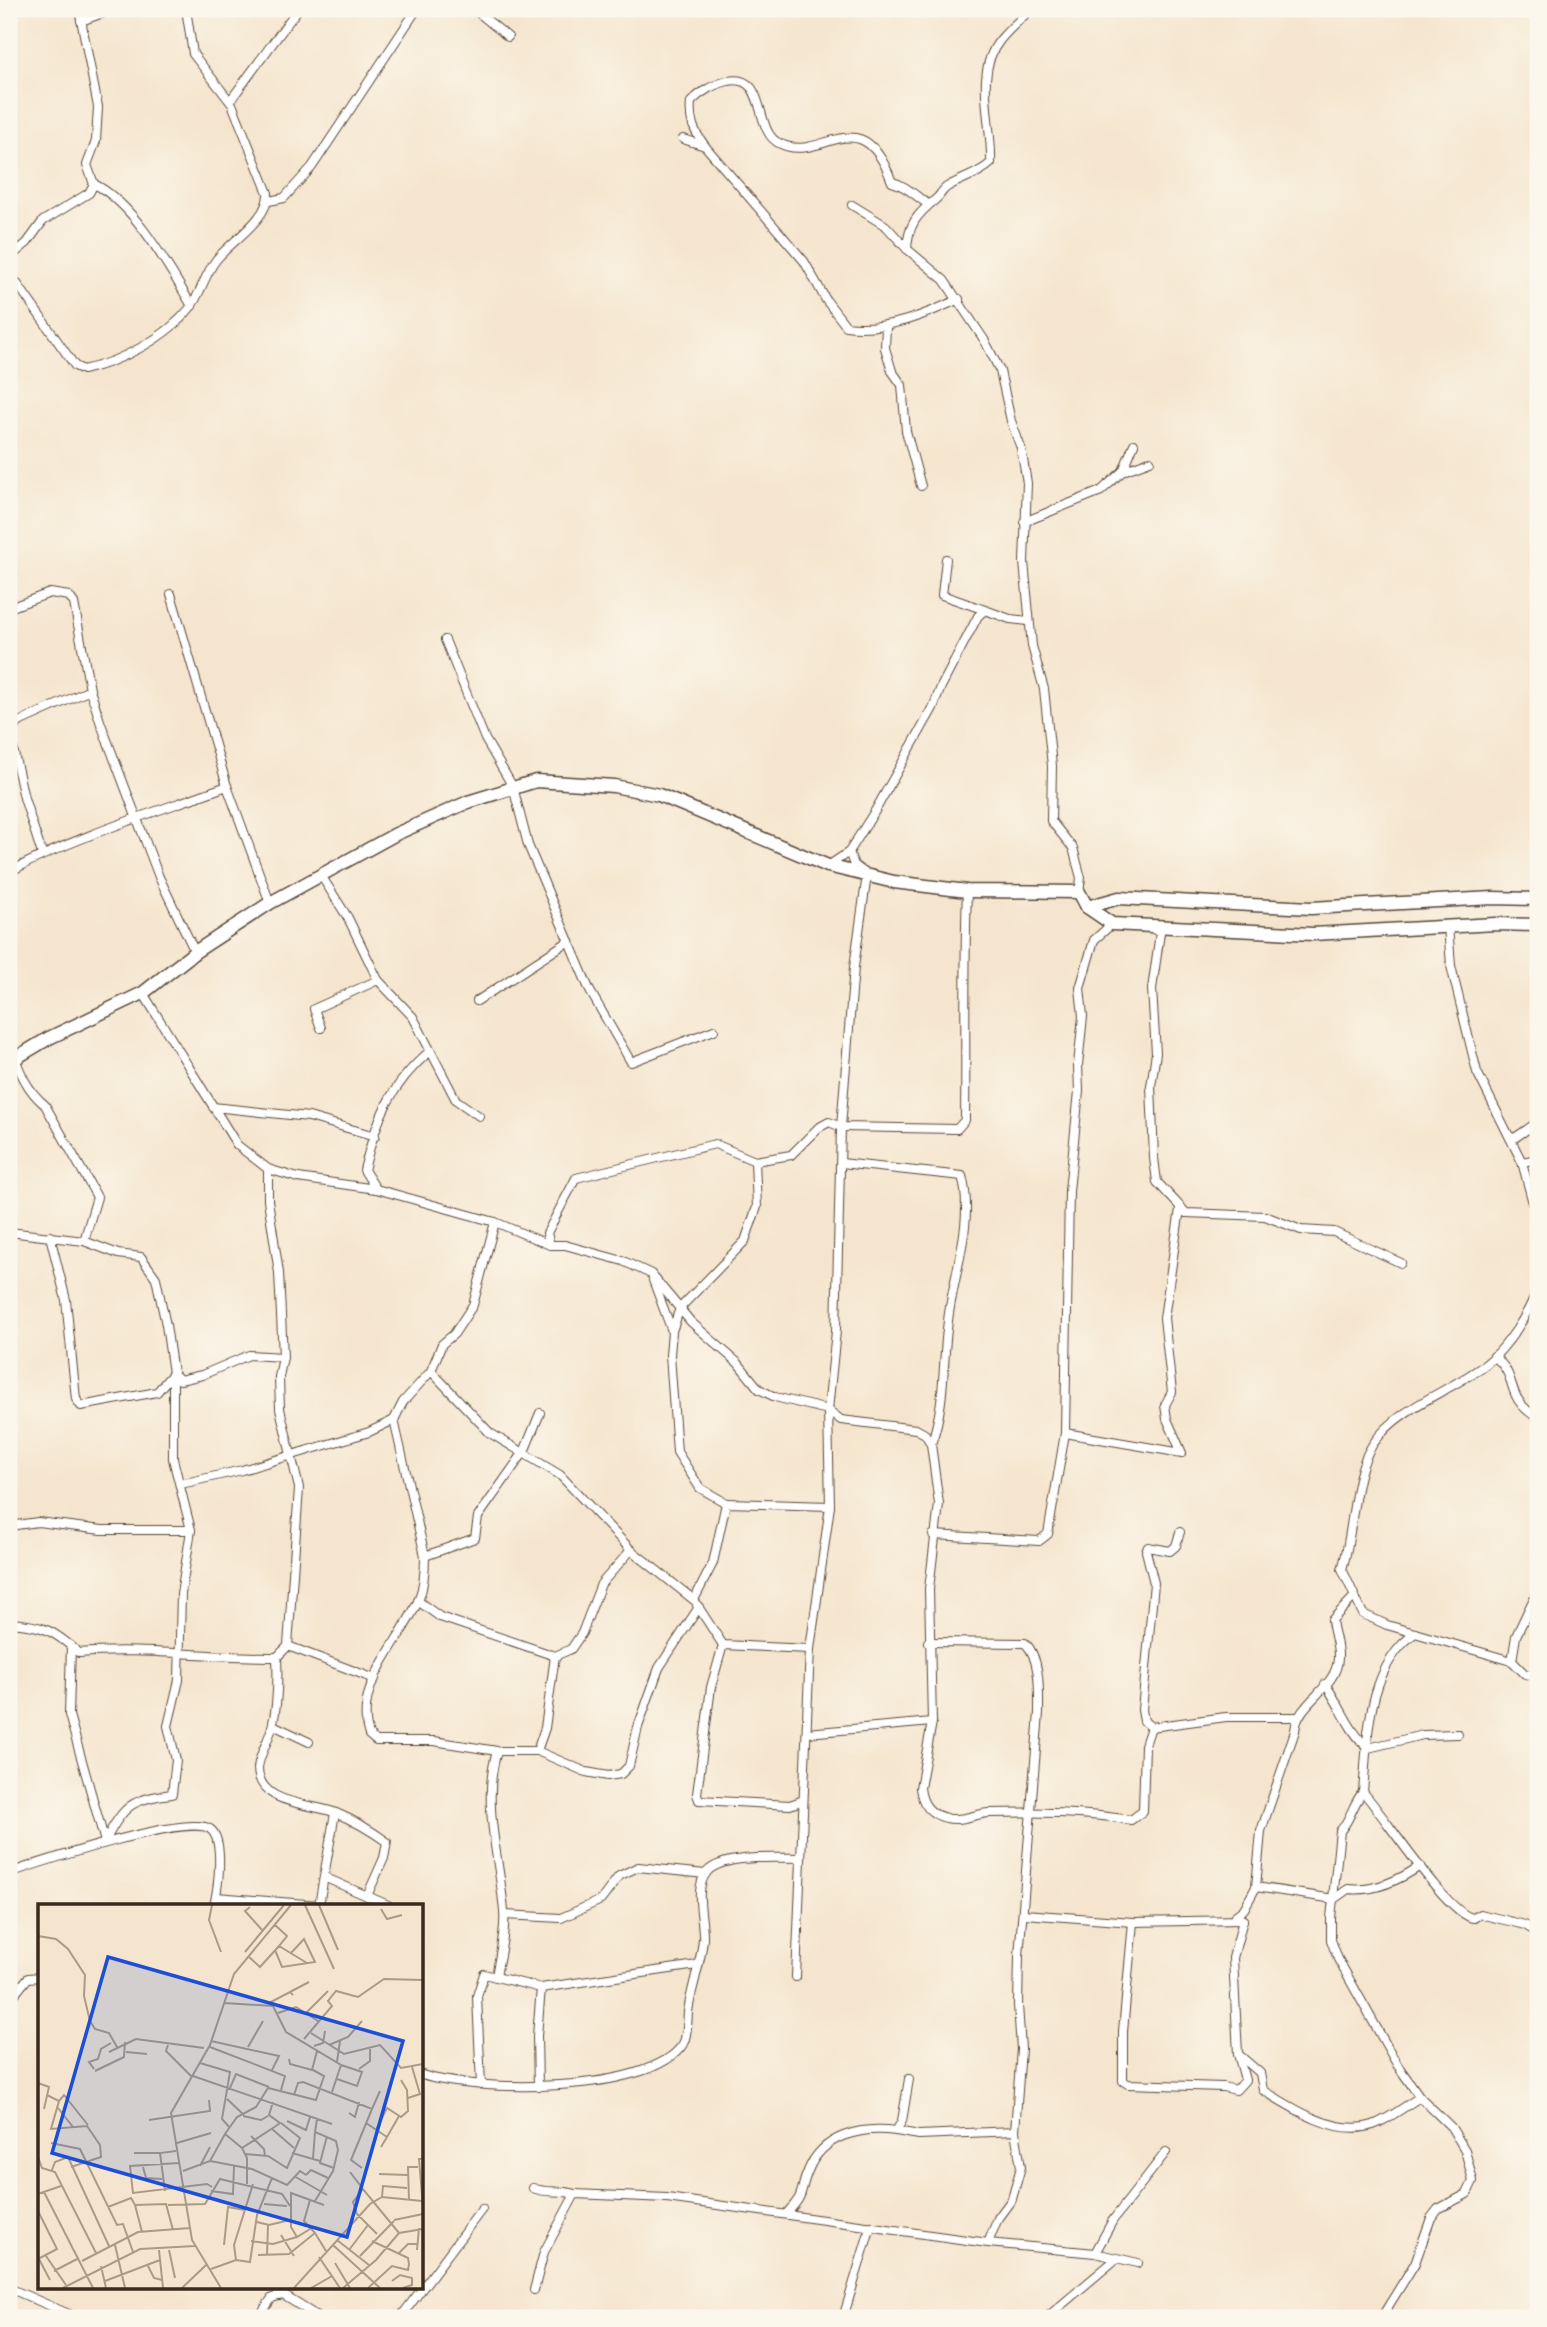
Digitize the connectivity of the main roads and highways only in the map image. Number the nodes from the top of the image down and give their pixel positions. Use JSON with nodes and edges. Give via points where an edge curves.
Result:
{"nodes":[{"id":1,"x":1538,"y":899,"type":"edge"},
{"id":2,"x":1087,"y":907,"type":"junction"},
{"id":3,"x":1538,"y":925,"type":"edge"},
{"id":4,"x":12,"y":1060,"type":"edge"}],
"edges":[{"from":1,"to":2,"type":"main road","via":[[1311,908],[1119,898]]},
{"from":2,"to":3,"type":"main road","via":[[1112,924],[1313,934]]},
{"from":2,"to":4,"type":"main road","via":[[1079,892],[967,891],[894,882],[828,866],[659,795],[614,786],[536,781],[441,813],[354,857],[270,903],[143,993]]}]}
